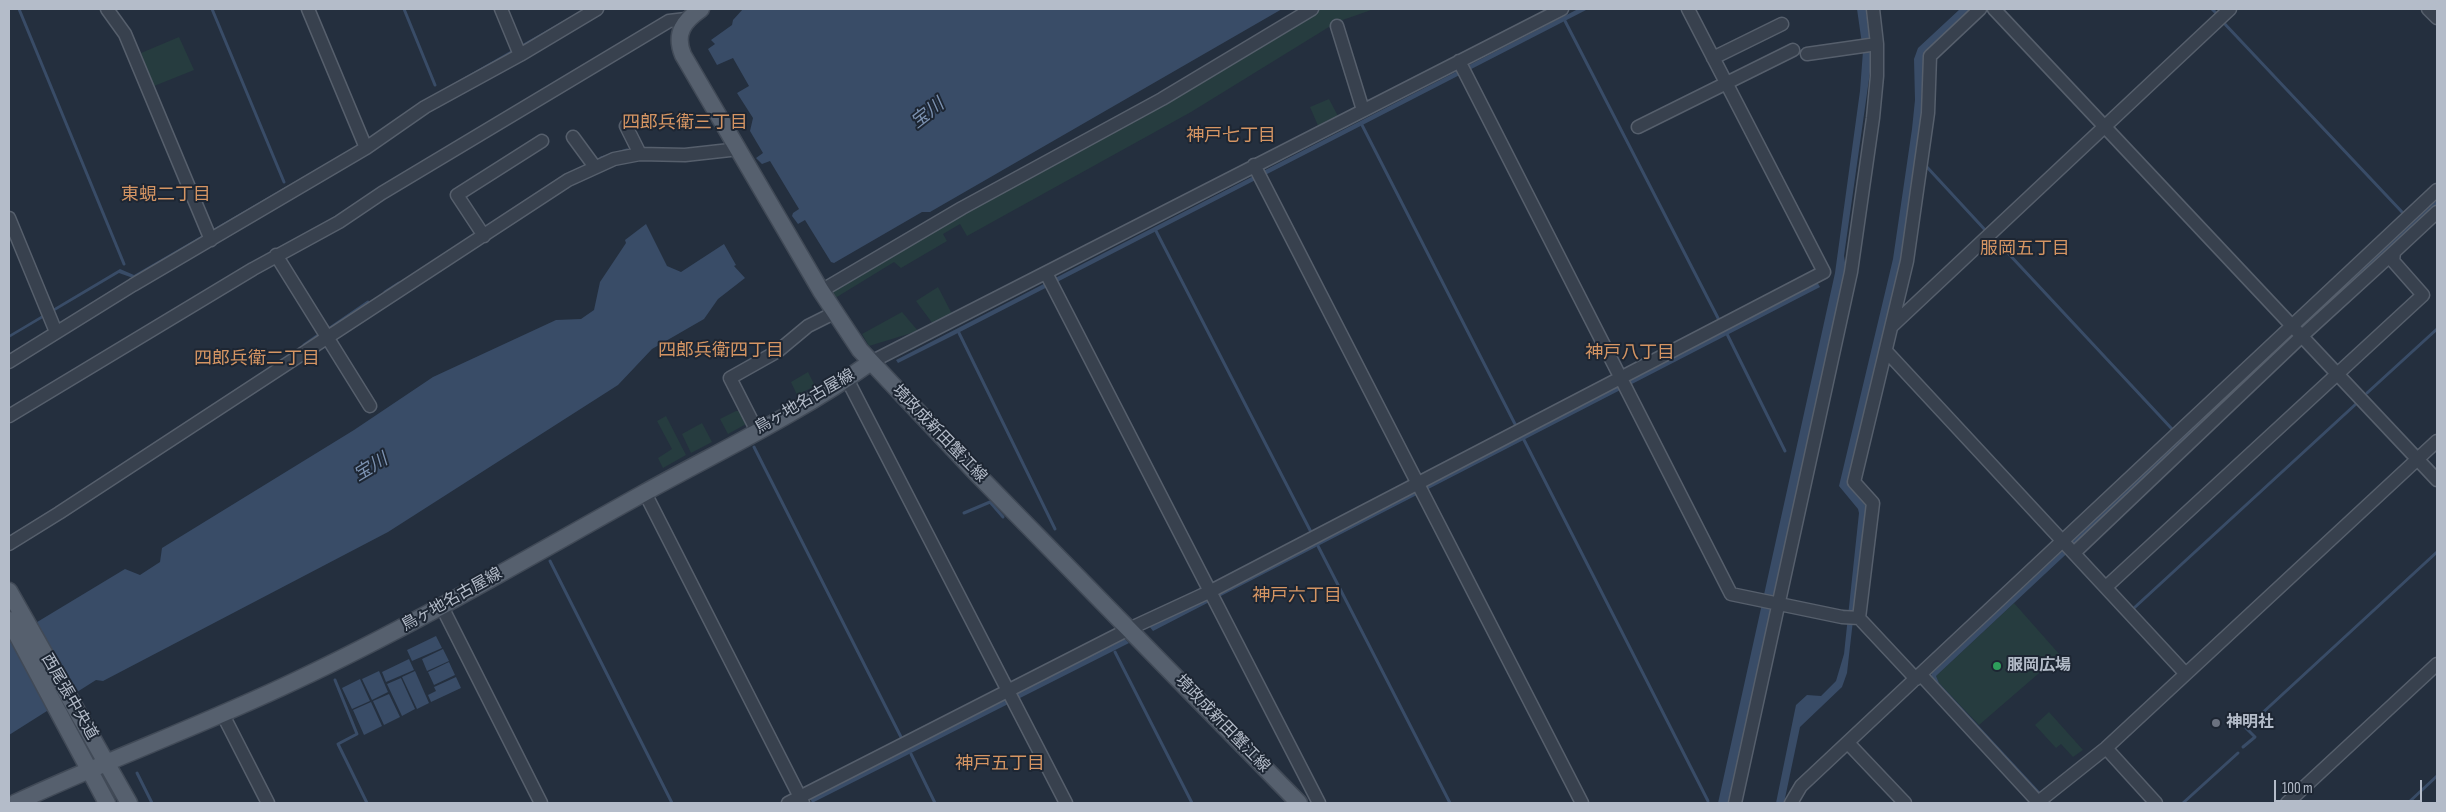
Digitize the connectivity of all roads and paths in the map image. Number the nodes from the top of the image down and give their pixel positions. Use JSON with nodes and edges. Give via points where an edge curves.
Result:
{"nodes":[{"id":1,"x":106,"y":9,"type":"edge"},
{"id":2,"x":308,"y":9,"type":"edge"},
{"id":3,"x":501,"y":9,"type":"edge"},
{"id":4,"x":597,"y":9,"type":"edge"},
{"id":5,"x":701,"y":9,"type":"edge"},
{"id":6,"x":1312,"y":9,"type":"edge"},
{"id":7,"x":1562,"y":9,"type":"edge"},
{"id":8,"x":1688,"y":9,"type":"edge"},
{"id":9,"x":1873,"y":9,"type":"edge"},
{"id":10,"x":1980,"y":9,"type":"edge"},
{"id":11,"x":1994,"y":9,"type":"edge"},
{"id":12,"x":2230,"y":9,"type":"edge"},
{"id":13,"x":2428,"y":9,"type":"edge"},
{"id":14,"x":2437,"y":18,"type":"edge"},
{"id":15,"x":686,"y":20,"type":"junction"},
{"id":16,"x":1782,"y":24,"type":"dead end"},
{"id":17,"x":1337,"y":26,"type":"dead end"},
{"id":18,"x":1875,"y":45,"type":"junction"},
{"id":19,"x":1793,"y":50,"type":"dead end"},
{"id":20,"x":518,"y":52,"type":"junction"},
{"id":21,"x":1807,"y":54,"type":"dead end"},
{"id":22,"x":1712,"y":58,"type":"junction"},
{"id":23,"x":1462,"y":67,"type":"junction"},
{"id":24,"x":1724,"y":82,"type":"junction"},
{"id":25,"x":1363,"y":110,"type":"junction"},
{"id":26,"x":626,"y":126,"type":"dead end"},
{"id":27,"x":2105,"y":126,"type":"junction"},
{"id":28,"x":1638,"y":127,"type":"dead end"},
{"id":29,"x":573,"y":136,"type":"dead end"},
{"id":30,"x":542,"y":141,"type":"dead end"},
{"id":31,"x":365,"y":144,"type":"junction"},
{"id":32,"x":739,"y":149,"type":"junction"},
{"id":33,"x":640,"y":154,"type":"junction"},
{"id":34,"x":595,"y":167,"type":"junction"},
{"id":35,"x":1257,"y":172,"type":"junction"},
{"id":36,"x":2437,"y":190,"type":"edge"},
{"id":37,"x":2437,"y":212,"type":"edge"},
{"id":38,"x":9,"y":218,"type":"edge"},
{"id":39,"x":209,"y":235,"type":"junction"},
{"id":40,"x":484,"y":236,"type":"junction"},
{"id":41,"x":2394,"y":252,"type":"junction"},
{"id":42,"x":276,"y":255,"type":"junction"},
{"id":43,"x":1049,"y":279,"type":"junction"},
{"id":44,"x":821,"y":291,"type":"junction"},
{"id":45,"x":834,"y":313,"type":"junction"},
{"id":46,"x":1892,"y":326,"type":"junction"},
{"id":47,"x":56,"y":332,"type":"junction"},
{"id":48,"x":2299,"y":332,"type":"junction"},
{"id":49,"x":327,"y":338,"type":"junction"},
{"id":50,"x":1886,"y":351,"type":"junction"},
{"id":51,"x":9,"y":362,"type":"edge"},
{"id":52,"x":870,"y":362,"type":"junction"},
{"id":53,"x":2338,"y":373,"type":"junction"},
{"id":54,"x":847,"y":379,"type":"junction"},
{"id":55,"x":1623,"y":381,"type":"junction"},
{"id":56,"x":370,"y":406,"type":"dead end"},
{"id":57,"x":9,"y":416,"type":"edge"},
{"id":58,"x":757,"y":431,"type":"junction"},
{"id":59,"x":2437,"y":441,"type":"edge"},
{"id":60,"x":2418,"y":459,"type":"junction"},
{"id":61,"x":2437,"y":480,"type":"edge"},
{"id":62,"x":1420,"y":487,"type":"junction"},
{"id":63,"x":645,"y":492,"type":"junction"},
{"id":64,"x":2064,"y":540,"type":"junction"},
{"id":65,"x":9,"y":544,"type":"edge"},
{"id":66,"x":2075,"y":552,"type":"junction"},
{"id":67,"x":2106,"y":587,"type":"junction"},
{"id":68,"x":9,"y":591,"type":"edge"},
{"id":69,"x":1213,"y":595,"type":"junction"},
{"id":70,"x":1776,"y":604,"type":"junction"},
{"id":71,"x":442,"y":607,"type":"junction"},
{"id":72,"x":13,"y":614,"type":"edge"},
{"id":73,"x":1854,"y":618,"type":"junction"},
{"id":74,"x":1129,"y":629,"type":"junction"},
{"id":75,"x":2437,"y":664,"type":"edge"},
{"id":76,"x":2185,"y":673,"type":"junction"},
{"id":77,"x":1918,"y":677,"type":"junction"},
{"id":78,"x":1012,"y":696,"type":"junction"},
{"id":79,"x":222,"y":713,"type":"junction"},
{"id":80,"x":1848,"y":743,"type":"junction"},
{"id":81,"x":2106,"y":748,"type":"junction"},
{"id":82,"x":107,"y":762,"type":"junction"},
{"id":83,"x":89,"y":769,"type":"junction"},
{"id":84,"x":801,"y":800,"type":"edge"},
{"id":85,"x":17,"y":803,"type":"edge"},
{"id":86,"x":107,"y":803,"type":"edge"},
{"id":87,"x":129,"y":803,"type":"edge"},
{"id":88,"x":268,"y":803,"type":"edge"},
{"id":89,"x":541,"y":803,"type":"edge"},
{"id":90,"x":788,"y":803,"type":"edge"},
{"id":91,"x":1066,"y":803,"type":"edge"},
{"id":92,"x":1299,"y":803,"type":"edge"},
{"id":93,"x":1320,"y":803,"type":"edge"},
{"id":94,"x":1582,"y":803,"type":"edge"},
{"id":95,"x":1735,"y":803,"type":"edge"},
{"id":96,"x":1791,"y":803,"type":"edge"},
{"id":97,"x":1905,"y":803,"type":"edge"},
{"id":98,"x":2038,"y":803,"type":"edge"},
{"id":99,"x":2156,"y":803,"type":"edge"},
{"id":100,"x":2287,"y":803,"type":"edge"}],
"edges":[{"from":1,"to":39,"type":"street","via":[[125,34]]},
{"from":2,"to":31,"type":"street"},
{"from":3,"to":20,"type":"street"},
{"from":4,"to":20,"type":"street"},
{"from":5,"to":15,"type":"main road"},
{"from":6,"to":44,"type":"street","via":[[1162,99],[962,208]]},
{"from":7,"to":23,"type":"street"},
{"from":8,"to":22,"type":"street"},
{"from":9,"to":18,"type":"street"},
{"from":10,"to":46,"type":"street","via":[[1930,56],[1925,131],[1907,260]]},
{"from":11,"to":27,"type":"street"},
{"from":12,"to":27,"type":"street"},
{"from":13,"to":14,"type":"street"},
{"from":15,"to":32,"type":"main road","name":"境政成新田蟹江線","via":[[679,33],[679,45]]},
{"from":15,"to":42,"type":"street","via":[[669,21],[339,222]]},
{"from":16,"to":22,"type":"street"},
{"from":17,"to":25,"type":"street"},
{"from":18,"to":21,"type":"street"},
{"from":18,"to":70,"type":"street","via":[[1873,118],[1850,272]]},
{"from":19,"to":24,"type":"street"},
{"from":20,"to":31,"type":"street"},
{"from":22,"to":24,"type":"street"},
{"from":23,"to":25,"type":"street"},
{"from":23,"to":55,"type":"street"},
{"from":24,"to":28,"type":"street"},
{"from":24,"to":55,"type":"street","via":[[1824,272]]},
{"from":25,"to":35,"type":"street"},
{"from":26,"to":33,"type":"street"},
{"from":27,"to":46,"type":"street"},
{"from":27,"to":48,"type":"street"},
{"from":29,"to":34,"type":"street"},
{"from":30,"to":40,"type":"street","via":[[457,195]]},
{"from":31,"to":39,"type":"street"},
{"from":32,"to":33,"type":"street","via":[[685,155]]},
{"from":32,"to":44,"type":"main road","name":"境政成新田蟹江線"},
{"from":33,"to":34,"type":"street"},
{"from":34,"to":40,"type":"street","via":[[568,180]]},
{"from":35,"to":43,"type":"street"},
{"from":35,"to":62,"type":"street"},
{"from":36,"to":48,"type":"street"},
{"from":37,"to":41,"type":"street"},
{"from":38,"to":47,"type":"street"},
{"from":39,"to":47,"type":"street"},
{"from":40,"to":49,"type":"street"},
{"from":41,"to":48,"type":"street"},
{"from":41,"to":53,"type":"street","via":[[2393,261],[2423,294]]},
{"from":42,"to":49,"type":"street"},
{"from":42,"to":57,"type":"street"},
{"from":43,"to":52,"type":"street"},
{"from":43,"to":69,"type":"street"},
{"from":44,"to":45,"type":"main road","name":"境政成新田蟹江線"},
{"from":45,"to":52,"type":"main road","name":"境政成新田蟹江線"},
{"from":45,"to":58,"type":"street","via":[[808,326],[778,351],[730,378]]},
{"from":46,"to":50,"type":"street"},
{"from":47,"to":51,"type":"street"},
{"from":48,"to":53,"type":"street"},
{"from":48,"to":64,"type":"street"},
{"from":48,"to":66,"type":"street"},
{"from":49,"to":56,"type":"street"},
{"from":49,"to":65,"type":"street","via":[[60,514]]},
{"from":50,"to":64,"type":"street"},
{"from":50,"to":73,"type":"street","via":[[1854,482],[1873,503]]},
{"from":52,"to":54,"type":"main road","name":"鳥ヶ地名古屋線"},
{"from":52,"to":74,"type":"main road","name":"境政成新田蟹江線"},
{"from":53,"to":60,"type":"street"},
{"from":53,"to":67,"type":"street"},
{"from":54,"to":58,"type":"main road","name":"鳥ヶ地名古屋線"},
{"from":54,"to":78,"type":"street"},
{"from":55,"to":62,"type":"street"},
{"from":55,"to":70,"type":"street","via":[[1731,594]]},
{"from":58,"to":63,"type":"main road","name":"鳥ヶ地名古屋線"},
{"from":59,"to":60,"type":"street"},
{"from":60,"to":61,"type":"street"},
{"from":60,"to":76,"type":"street"},
{"from":62,"to":69,"type":"street"},
{"from":62,"to":94,"type":"street"},
{"from":63,"to":71,"type":"main road","name":"鳥ヶ地名古屋線"},
{"from":63,"to":84,"type":"street"},
{"from":64,"to":66,"type":"street"},
{"from":64,"to":77,"type":"street"},
{"from":66,"to":67,"type":"street"},
{"from":67,"to":76,"type":"street"},
{"from":68,"to":72,"type":"main road","name":"西尾張中央道"},
{"from":69,"to":74,"type":"street"},
{"from":69,"to":93,"type":"street"},
{"from":70,"to":73,"type":"street"},
{"from":70,"to":95,"type":"street"},
{"from":71,"to":79,"type":"main road","name":"鳥ヶ地名古屋線","via":[[293,682]]},
{"from":71,"to":89,"type":"street"},
{"from":72,"to":82,"type":"main road","name":"西尾張中央道","via":[[78,710]]},
{"from":72,"to":83,"type":"main road","name":"西尾張中央道"},
{"from":73,"to":77,"type":"street"},
{"from":74,"to":78,"type":"street"},
{"from":74,"to":92,"type":"main road","name":"境政成新田蟹江線"},
{"from":75,"to":100,"type":"street"},
{"from":76,"to":81,"type":"street"},
{"from":77,"to":80,"type":"street"},
{"from":77,"to":98,"type":"street"},
{"from":78,"to":84,"type":"street"},
{"from":78,"to":91,"type":"street"},
{"from":79,"to":82,"type":"main road","name":"鳥ヶ地名古屋線"},
{"from":79,"to":88,"type":"street"},
{"from":80,"to":96,"type":"street","via":[[1801,786]]},
{"from":80,"to":97,"type":"street"},
{"from":81,"to":98,"type":"street"},
{"from":81,"to":99,"type":"street"},
{"from":82,"to":83,"type":"main road","name":"鳥ヶ地名古屋線"},
{"from":82,"to":87,"type":"main road","name":"西尾張中央道"},
{"from":83,"to":85,"type":"main road","name":"鳥ヶ地名古屋線"},
{"from":83,"to":86,"type":"main road","name":"西尾張中央道"},
{"from":84,"to":90,"type":"street"}]}
